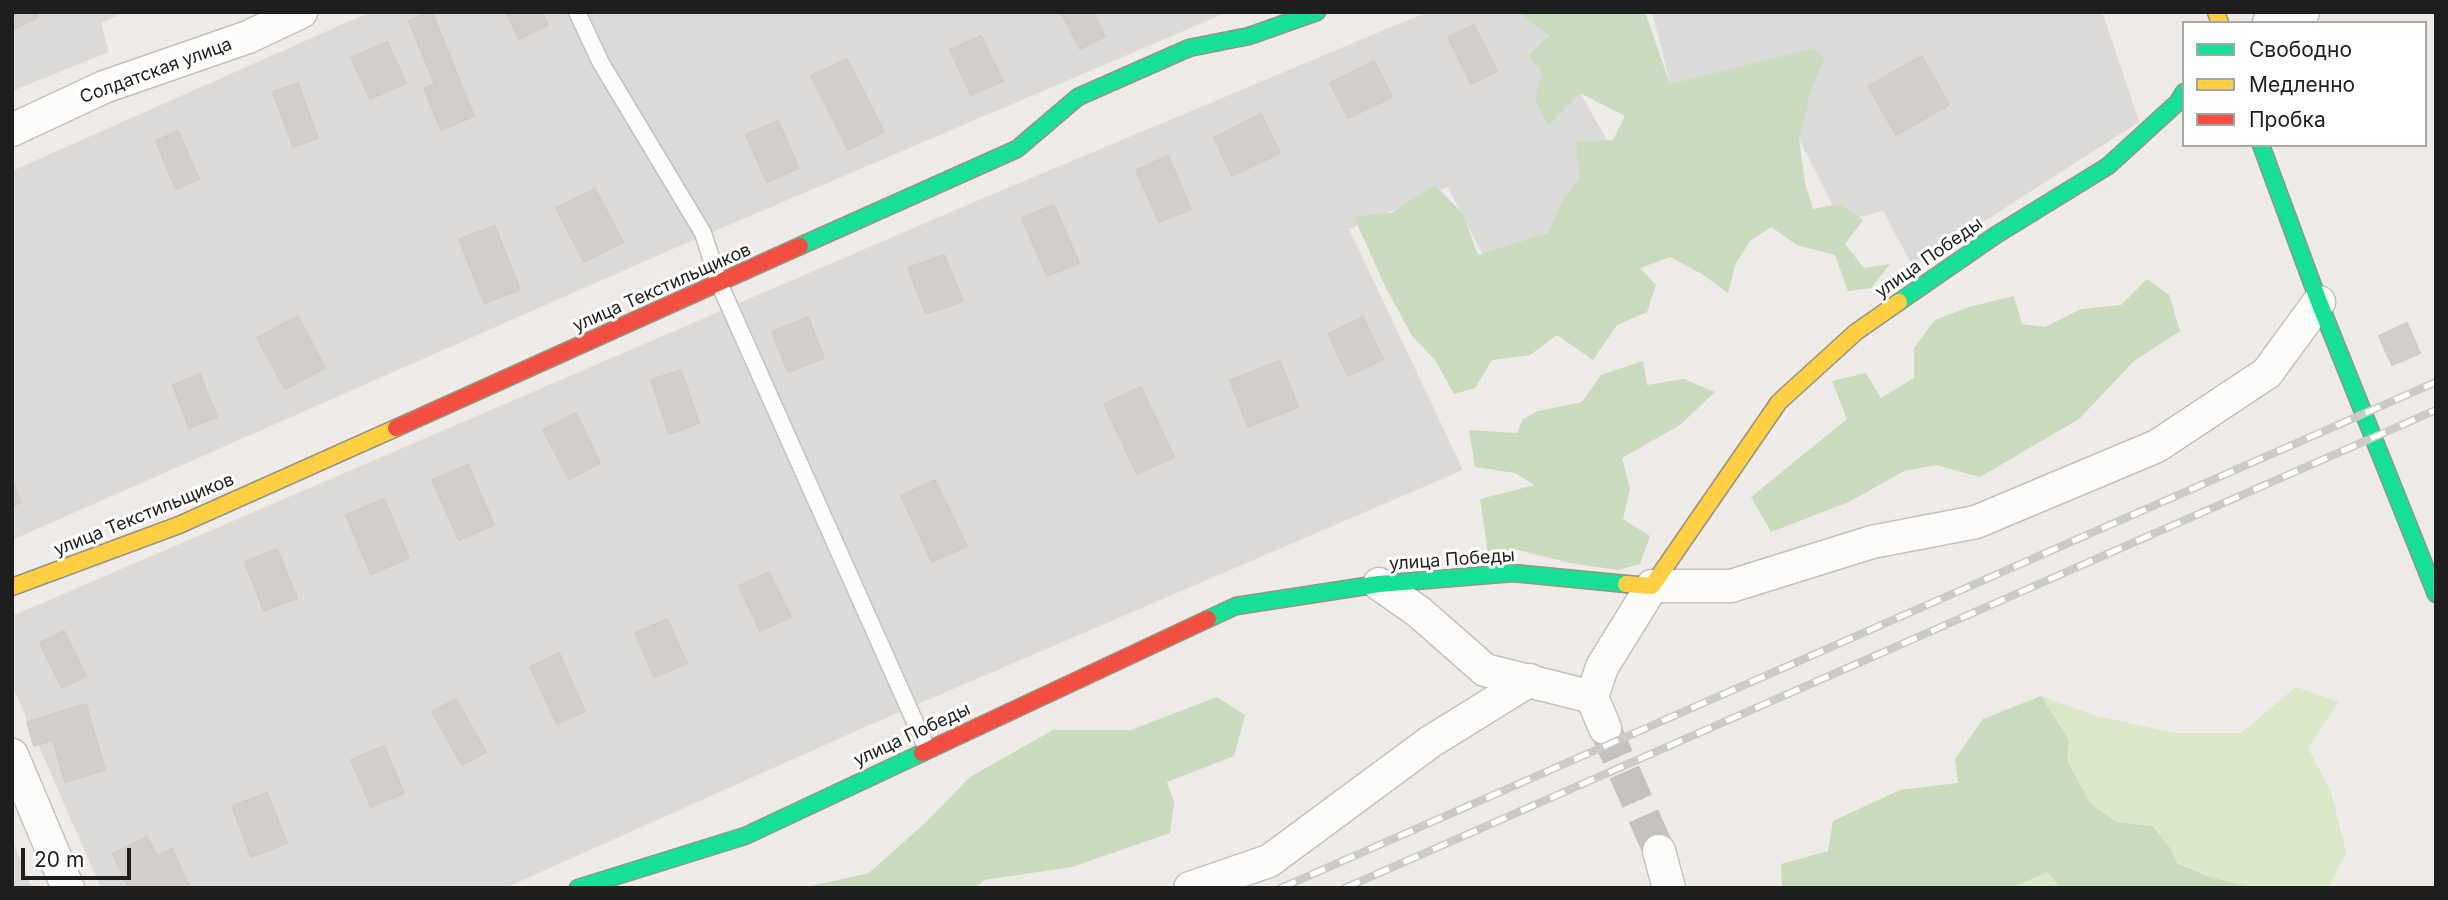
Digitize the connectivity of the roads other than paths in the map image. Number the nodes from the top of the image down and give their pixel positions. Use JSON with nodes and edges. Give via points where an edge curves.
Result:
{"nodes":[{"id":1,"x":301,"y":12,"type":"edge"},
{"id":2,"x":577,"y":12,"type":"edge"},
{"id":3,"x":1317,"y":12,"type":"edge"},
{"id":4,"x":2303,"y":12,"type":"edge"},
{"id":5,"x":2278,"y":21,"type":"edge"},
{"id":6,"x":2182,"y":95,"type":"edge"},
{"id":7,"x":12,"y":130,"type":"edge"},
{"id":8,"x":2262,"y":147,"type":"edge"},
{"id":9,"x":719,"y":283,"type":"junction"},
{"id":10,"x":2319,"y":302,"type":"junction"},
{"id":11,"x":1379,"y":584,"type":"junction"},
{"id":12,"x":1652,"y":586,"type":"junction"},
{"id":13,"x":12,"y":587,"type":"edge"},
{"id":14,"x":2436,"y":594,"type":"edge"},
{"id":15,"x":1530,"y":680,"type":"junction"},
{"id":16,"x":1591,"y":697,"type":"junction"},
{"id":17,"x":1605,"y":728,"type":"tunnel mouth"},
{"id":18,"x":927,"y":749,"type":"junction"},
{"id":19,"x":12,"y":755,"type":"edge"},
{"id":20,"x":1659,"y":851,"type":"tunnel mouth"},
{"id":21,"x":68,"y":888,"type":"edge"},
{"id":22,"x":578,"y":888,"type":"edge"},
{"id":23,"x":1190,"y":888,"type":"edge"},
{"id":24,"x":1670,"y":888,"type":"edge"}],
"edges":[{"from":1,"to":7,"type":"street","name":"Солдатская улица","via":[[248,37],[104,87]]},
{"from":2,"to":9,"type":"lane","via":[[601,63],[703,233]]},
{"from":3,"to":9,"type":"street","name":"улица Текстильщиков","via":[[1249,36],[1189,48],[1079,97],[1017,149]]},
{"from":4,"to":5,"type":"street"},
{"from":6,"to":12,"type":"street","name":"улица Победы","via":[[2108,166],[1996,235],[1856,332],[1779,402]]},
{"from":8,"to":10,"type":"street"},
{"from":9,"to":13,"type":"street","name":"улица Текстильщиков","via":[[179,525]]},
{"from":9,"to":18,"type":"lane"},
{"from":10,"to":12,"type":"street","via":[[2267,373],[2157,446],[1976,522],[1872,542],[1731,586]]},
{"from":10,"to":14,"type":"street"},
{"from":11,"to":12,"type":"street","name":"улица Победы","via":[[1513,573]]},
{"from":11,"to":15,"type":"street","via":[[1485,670]]},
{"from":11,"to":18,"type":"street","name":"улица Победы","via":[[1236,606]]},
{"from":12,"to":16,"type":"street","via":[[1602,667]]},
{"from":15,"to":16,"type":"street"},
{"from":15,"to":23,"type":"street","via":[[1430,743],[1269,861]]},
{"from":16,"to":17,"type":"street"},
{"from":18,"to":22,"type":"street","name":"улица Победы","via":[[745,836]]},
{"from":19,"to":21,"type":"street"},
{"from":20,"to":24,"type":"street"}]}
